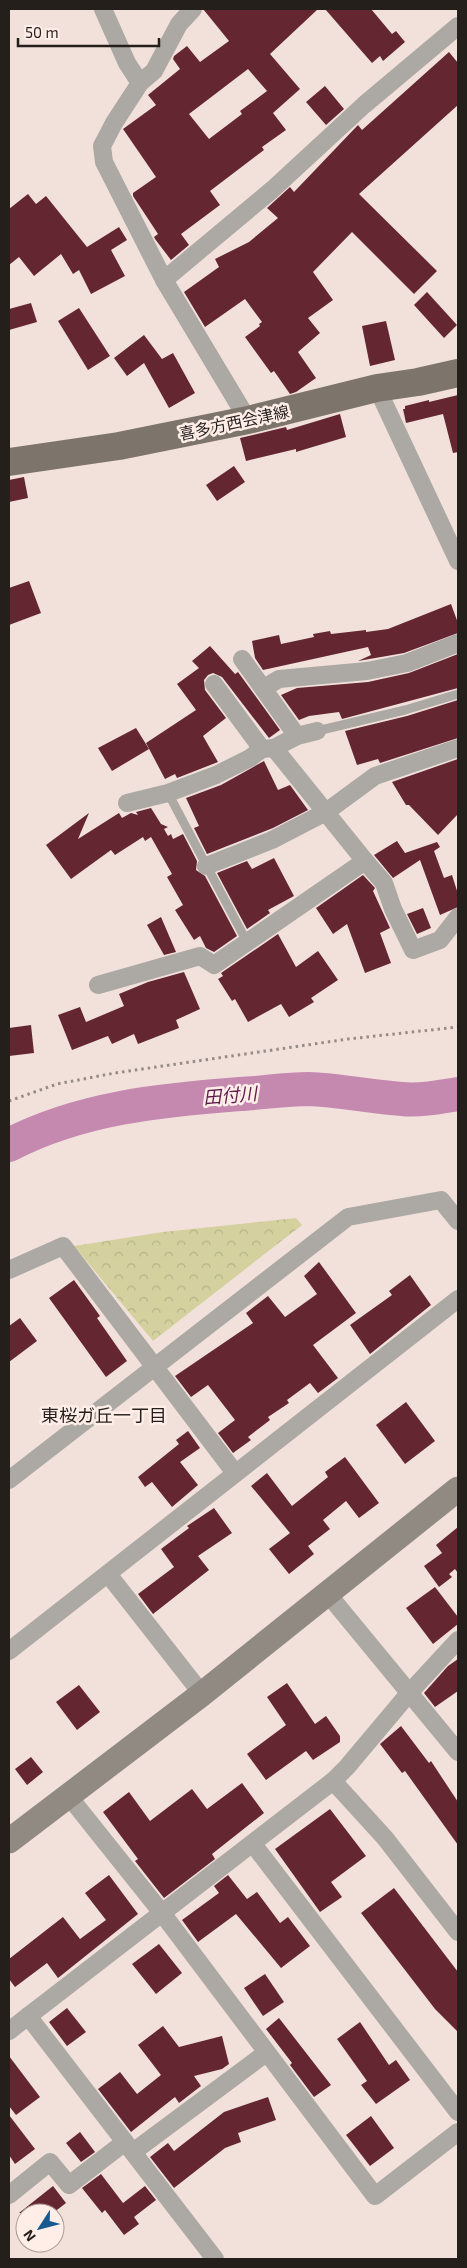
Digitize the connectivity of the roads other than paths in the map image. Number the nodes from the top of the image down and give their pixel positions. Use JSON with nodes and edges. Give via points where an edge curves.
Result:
{"nodes":[{"id":1,"x":103,"y":9,"type":"edge"},
{"id":2,"x":193,"y":9,"type":"edge"},
{"id":3,"x":458,"y":26,"type":"edge"},
{"id":4,"x":140,"y":83,"type":"junction"},
{"id":5,"x":164,"y":280,"type":"junction"},
{"id":6,"x":458,"y":373,"type":"edge"},
{"id":7,"x":377,"y":388,"type":"junction"},
{"id":8,"x":248,"y":420,"type":"junction"},
{"id":9,"x":9,"y":462,"type":"edge"},
{"id":10,"x":458,"y":561,"type":"edge"},
{"id":11,"x":458,"y":643,"type":"edge"},
{"id":12,"x":242,"y":659,"type":"dead end"},
{"id":13,"x":214,"y":684,"type":"dead end"},
{"id":14,"x":264,"y":688,"type":"junction"},
{"id":15,"x":458,"y":694,"type":"edge"},
{"id":16,"x":317,"y":731,"type":"joint"},
{"id":17,"x":297,"y":736,"type":"junction"},
{"id":18,"x":268,"y":748,"type":"junction"},
{"id":19,"x":458,"y":748,"type":"edge"},
{"id":20,"x":168,"y":793,"type":"junction"},
{"id":21,"x":127,"y":802,"type":"dead end"},
{"id":22,"x":326,"y":812,"type":"junction"},
{"id":23,"x":365,"y":860,"type":"junction"},
{"id":24,"x":206,"y":866,"type":"junction"},
{"id":25,"x":458,"y":917,"type":"edge"},
{"id":26,"x":247,"y":942,"type":"junction"},
{"id":27,"x":98,"y":985,"type":"dead end"},
{"id":28,"x":458,"y":1221,"type":"edge"},
{"id":29,"x":9,"y":1270,"type":"edge"},
{"id":30,"x":458,"y":1299,"type":"edge"},
{"id":31,"x":153,"y":1368,"type":"junction"},
{"id":32,"x":234,"y":1473,"type":"junction"},
{"id":33,"x":9,"y":1480,"type":"edge"},
{"id":34,"x":458,"y":1489,"type":"edge"},
{"id":35,"x":108,"y":1574,"type":"junction"},
{"id":36,"x":327,"y":1593,"type":"junction"},
{"id":37,"x":458,"y":1640,"type":"edge"},
{"id":38,"x":9,"y":1651,"type":"edge"},
{"id":39,"x":410,"y":1692,"type":"junction"},
{"id":40,"x":202,"y":1694,"type":"junction"},
{"id":41,"x":458,"y":1752,"type":"edge"},
{"id":42,"x":333,"y":1781,"type":"junction"},
{"id":43,"x":67,"y":1794,"type":"junction"},
{"id":44,"x":9,"y":1841,"type":"edge"},
{"id":45,"x":253,"y":1844,"type":"junction"},
{"id":46,"x":162,"y":1913,"type":"junction"},
{"id":47,"x":458,"y":1932,"type":"edge"},
{"id":48,"x":28,"y":2016,"type":"junction"},
{"id":49,"x":9,"y":2031,"type":"edge"},
{"id":50,"x":266,"y":2053,"type":"junction"},
{"id":51,"x":458,"y":2112,"type":"edge"},
{"id":52,"x":458,"y":2132,"type":"edge"},
{"id":53,"x":129,"y":2147,"type":"junction"},
{"id":54,"x":9,"y":2195,"type":"edge"},
{"id":55,"x":215,"y":2259,"type":"edge"}],
"edges":[{"from":1,"to":4,"type":"street","via":[[127,63]]},
{"from":2,"to":4,"type":"street","via":[[179,24],[154,72]]},
{"from":3,"to":5,"type":"street"},
{"from":4,"to":5,"type":"street","via":[[102,146],[104,162]]},
{"from":5,"to":8,"type":"street"},
{"from":6,"to":7,"type":"main road","name":"喜多方西会津線"},
{"from":7,"to":8,"type":"main road","name":"喜多方西会津線"},
{"from":7,"to":10,"type":"street"},
{"from":8,"to":9,"type":"main road","name":"喜多方西会津線","via":[[119,446]]},
{"from":11,"to":14,"type":"street","via":[[406,663],[367,671],[279,679]]},
{"from":12,"to":14,"type":"street"},
{"from":13,"to":18,"type":"street"},
{"from":14,"to":17,"type":"street"},
{"from":15,"to":16,"type":"lane"},
{"from":16,"to":17,"type":"street"},
{"from":17,"to":18,"type":"street"},
{"from":18,"to":20,"type":"street","via":[[216,775]]},
{"from":18,"to":22,"type":"street"},
{"from":19,"to":22,"type":"street","via":[[375,776]]},
{"from":20,"to":21,"type":"street"},
{"from":20,"to":24,"type":"lane"},
{"from":22,"to":23,"type":"street"},
{"from":22,"to":24,"type":"street","via":[[272,840]]},
{"from":23,"to":25,"type":"street","via":[[384,883],[413,950],[440,940]]},
{"from":23,"to":26,"type":"street"},
{"from":24,"to":26,"type":"lane"},
{"from":26,"to":27,"type":"street","via":[[214,965],[200,956]]},
{"from":28,"to":31,"type":"street","via":[[441,1200],[348,1217]]},
{"from":29,"to":31,"type":"street","via":[[63,1246]]},
{"from":30,"to":32,"type":"street"},
{"from":31,"to":32,"type":"street"},
{"from":31,"to":33,"type":"street"},
{"from":32,"to":35,"type":"street"},
{"from":34,"to":36,"type":"street"},
{"from":35,"to":38,"type":"street"},
{"from":35,"to":40,"type":"street"},
{"from":36,"to":39,"type":"street"},
{"from":36,"to":40,"type":"street"},
{"from":37,"to":39,"type":"street"},
{"from":39,"to":41,"type":"street"},
{"from":39,"to":42,"type":"street"},
{"from":40,"to":43,"type":"street"},
{"from":42,"to":45,"type":"street"},
{"from":42,"to":47,"type":"street","via":[[385,1838]]},
{"from":43,"to":44,"type":"street"},
{"from":43,"to":46,"type":"street"},
{"from":45,"to":46,"type":"street"},
{"from":45,"to":51,"type":"street"},
{"from":46,"to":48,"type":"street"},
{"from":46,"to":50,"type":"street"},
{"from":48,"to":49,"type":"street"},
{"from":48,"to":53,"type":"street"},
{"from":50,"to":52,"type":"street","via":[[375,2196]]},
{"from":50,"to":53,"type":"street"},
{"from":53,"to":54,"type":"street","via":[[69,2185],[50,2162]]},
{"from":53,"to":55,"type":"street"}]}
